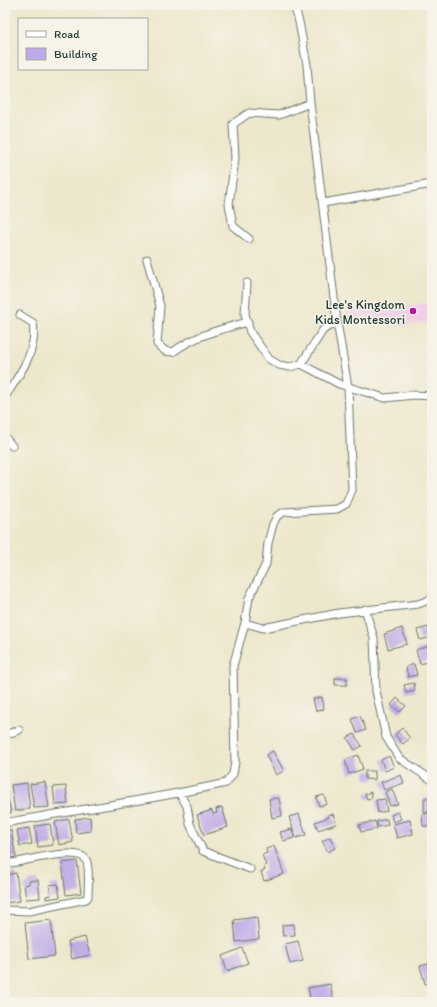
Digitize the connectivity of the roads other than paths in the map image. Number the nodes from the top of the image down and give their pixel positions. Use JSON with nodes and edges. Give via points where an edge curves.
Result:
{"nodes":[{"id":1,"x":294,"y":5,"type":"edge"},
{"id":2,"x":310,"y":103,"type":"junction"},
{"id":3,"x":432,"y":184,"type":"edge"},
{"id":4,"x":323,"y":203,"type":"junction"},
{"id":5,"x":249,"y":240,"type":"dead end"},
{"id":6,"x":147,"y":259,"type":"dead end"},
{"id":7,"x":247,"y":283,"type":"dead end"},
{"id":8,"x":20,"y":315,"type":"dead end"},
{"id":9,"x":248,"y":322,"type":"junction"},
{"id":10,"x":337,"y":322,"type":"junction"},
{"id":11,"x":300,"y":364,"type":"junction"},
{"id":12,"x":348,"y":387,"type":"junction"},
{"id":13,"x":432,"y":396,"type":"edge"},
{"id":14,"x":5,"y":397,"type":"edge"},
{"id":15,"x":5,"y":437,"type":"edge"},
{"id":16,"x":12,"y":446,"type":"dead end"},
{"id":17,"x":432,"y":599,"type":"edge"},
{"id":18,"x":365,"y":609,"type":"junction"},
{"id":19,"x":245,"y":623,"type":"junction"},
{"id":20,"x":19,"y":730,"type":"dead end"},
{"id":21,"x":5,"y":735,"type":"edge"},
{"id":22,"x":432,"y":780,"type":"edge"},
{"id":23,"x":179,"y":794,"type":"junction"},
{"id":24,"x":5,"y":823,"type":"edge"},
{"id":25,"x":5,"y":864,"type":"edge"},
{"id":26,"x":250,"y":869,"type":"dead end"},
{"id":27,"x":5,"y":910,"type":"edge"}],
"edges":[{"from":1,"to":2,"type":"street","via":[[307,65]]},
{"from":2,"to":4,"type":"street"},
{"from":2,"to":5,"type":"street","via":[[279,115],[249,113],[233,124],[235,158],[229,204],[233,226]]},
{"from":3,"to":4,"type":"street"},
{"from":4,"to":10,"type":"street"},
{"from":6,"to":9,"type":"street","via":[[160,306],[157,344],[165,351],[173,352],[183,344],[211,332]]},
{"from":7,"to":9,"type":"street","via":[[245,314]]},
{"from":8,"to":14,"type":"street","via":[[33,324],[35,335],[32,351]]},
{"from":9,"to":11,"type":"street","via":[[250,332],[269,360],[290,367]]},
{"from":10,"to":11,"type":"street","via":[[323,330]]},
{"from":10,"to":12,"type":"street"},
{"from":11,"to":12,"type":"street"},
{"from":12,"to":13,"type":"street","via":[[385,398]]},
{"from":12,"to":19,"type":"street","via":[[352,490],[346,504],[337,509],[284,512],[277,516],[268,543],[266,564],[249,598]]},
{"from":15,"to":16,"type":"street"},
{"from":17,"to":18,"type":"street","via":[[402,607]]},
{"from":18,"to":19,"type":"street","via":[[264,628]]},
{"from":18,"to":22,"type":"street","via":[[374,638],[376,691],[386,737],[399,758]]},
{"from":19,"to":23,"type":"street","via":[[233,666],[233,774],[226,782]]},
{"from":20,"to":21,"type":"street"},
{"from":23,"to":24,"type":"street"},
{"from":23,"to":26,"type":"street","via":[[187,806],[190,824],[203,851]]},
{"from":25,"to":27,"type":"street","via":[[65,853],[82,856],[88,864],[88,897],[29,911]]}]}
